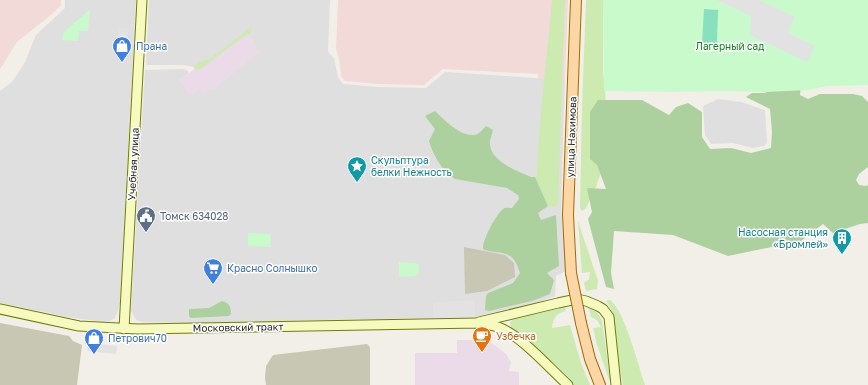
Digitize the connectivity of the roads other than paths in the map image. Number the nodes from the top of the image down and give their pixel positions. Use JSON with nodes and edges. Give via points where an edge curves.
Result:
{"nodes":[{"id":1,"x":142,"y":0,"type":"edge"},
{"id":2,"x":576,"y":0,"type":"edge"},
{"id":3,"x":0,"y":309,"type":"edge"},
{"id":4,"x":477,"y":323,"type":"junction"},
{"id":5,"x":124,"y":329,"type":"junction"},
{"id":6,"x":568,"y":385,"type":"edge"},
{"id":7,"x":600,"y":385,"type":"edge"},
{"id":8,"x":616,"y":385,"type":"edge"}],
"edges":[{"from":1,"to":5,"type":"main road","name":"Учебная улица"},
{"from":2,"to":7,"type":"main road","name":"улица Нахимова","bridge":true,"via":[[568,215],[571,274],[580,323]]},
{"from":3,"to":5,"type":"main road","name":"Московский тракт","via":[[79,326]]},
{"from":4,"to":5,"type":"main road","name":"Московский тракт"},
{"from":4,"to":6,"type":"main road","via":[[512,334]]},
{"from":4,"to":8,"type":"main road","via":[[577,300],[598,306],[604,309],[609,317]]}]}
